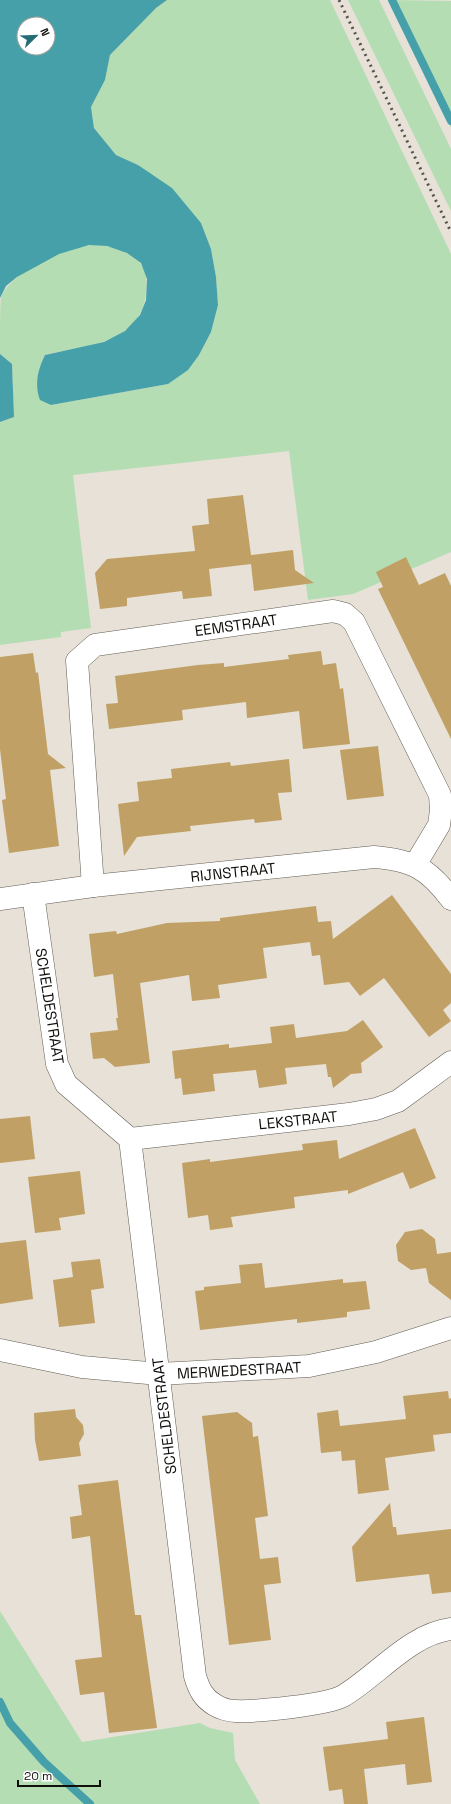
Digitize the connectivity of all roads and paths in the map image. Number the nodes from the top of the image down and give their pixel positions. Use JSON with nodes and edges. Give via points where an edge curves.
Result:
{"nodes":[{"id":1,"x":415,"y":865,"type":"junction"},
{"id":2,"x":93,"y":886,"type":"junction"},
{"id":3,"x":33,"y":894,"type":"junction"},
{"id":4,"x":0,"y":898,"type":"edge"},
{"id":5,"x":451,"y":900,"type":"edge"},
{"id":6,"x":451,"y":1062,"type":"edge"},
{"id":7,"x":130,"y":1139,"type":"junction"},
{"id":8,"x":451,"y":1328,"type":"edge"},
{"id":9,"x":0,"y":1350,"type":"edge"},
{"id":10,"x":159,"y":1374,"type":"junction"},
{"id":11,"x":451,"y":1629,"type":"edge"}],
"edges":[{"from":1,"to":2,"type":"street","name":"RIJNSTRAAT","via":[[398,859],[374,857]]},
{"from":1,"to":2,"type":"street","name":"EEMSTRAAT","via":[[439,825],[440,795],[354,622],[345,614],[333,611],[95,645],[78,661]]},
{"from":1,"to":5,"type":"street","name":"RIJNSTRAAT","via":[[430,875]]},
{"from":2,"to":3,"type":"street","name":"RIJNSTRAAT"},
{"from":3,"to":4,"type":"street","name":"RIJNSTRAAT"},
{"from":3,"to":7,"type":"street","name":"SCHELDESTRAAT","via":[[57,1064],[66,1084]]},
{"from":6,"to":7,"type":"street","name":"LEKSTRAAT","via":[[398,1101],[376,1109]]},
{"from":7,"to":10,"type":"street","name":"SCHELDESTRAAT"},
{"from":8,"to":10,"type":"street","name":"MERWEDESTRAAT","via":[[376,1352],[309,1366]]},
{"from":9,"to":10,"type":"street","name":"MERWEDESTRAAT","via":[[82,1367]]},
{"from":10,"to":11,"type":"street","name":"SCHELDESTRAAT","via":[[195,1676],[201,1694],[215,1706],[234,1711],[322,1703],[342,1696],[414,1643],[432,1634]]}]}
